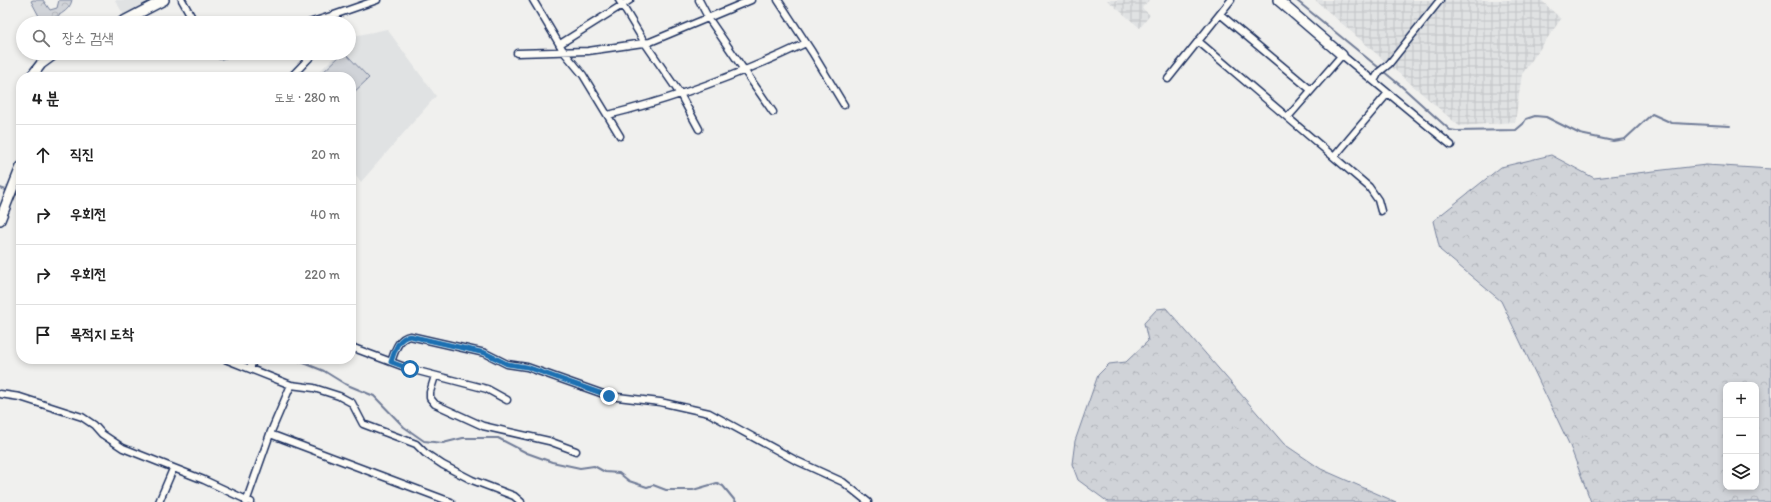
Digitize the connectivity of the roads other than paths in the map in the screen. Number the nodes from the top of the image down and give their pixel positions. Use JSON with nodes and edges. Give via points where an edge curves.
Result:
{"nodes":[{"id":1,"x":164,"y":0,"type":"edge"},
{"id":2,"x":182,"y":0,"type":"edge"},
{"id":3,"x":377,"y":0,"type":"edge"},
{"id":4,"x":533,"y":0,"type":"edge"},
{"id":5,"x":630,"y":0,"type":"edge"},
{"id":6,"x":699,"y":0,"type":"edge"},
{"id":7,"x":751,"y":0,"type":"edge"},
{"id":8,"x":778,"y":0,"type":"edge"},
{"id":9,"x":1231,"y":0,"type":"edge"},
{"id":10,"x":1278,"y":0,"type":"edge"},
{"id":11,"x":1440,"y":0,"type":"edge"},
{"id":12,"x":621,"y":2,"type":"edge"},
{"id":13,"x":1220,"y":14,"type":"junction"},
{"id":14,"x":133,"y":16,"type":"edge"},
{"id":15,"x":191,"y":16,"type":"edge"},
{"id":16,"x":331,"y":16,"type":"edge"},
{"id":17,"x":709,"y":19,"type":"junction"},
{"id":18,"x":1198,"y":41,"type":"junction"},
{"id":19,"x":645,"y":43,"type":"junction"},
{"id":20,"x":806,"y":43,"type":"junction"},
{"id":21,"x":560,"y":44,"type":"junction"},
{"id":22,"x":564,"y":52,"type":"junction"},
{"id":23,"x":517,"y":53,"type":"dead end"},
{"id":24,"x":1342,"y":55,"type":"junction"},
{"id":25,"x":46,"y":60,"type":"edge"},
{"id":26,"x":307,"y":60,"type":"edge"},
{"id":27,"x":744,"y":71,"type":"junction"},
{"id":28,"x":35,"y":72,"type":"edge"},
{"id":29,"x":296,"y":72,"type":"edge"},
{"id":30,"x":1168,"y":79,"type":"dead end"},
{"id":31,"x":1374,"y":81,"type":"junction"},
{"id":32,"x":1311,"y":90,"type":"junction"},
{"id":33,"x":1388,"y":93,"type":"junction"},
{"id":34,"x":680,"y":94,"type":"junction"},
{"id":35,"x":844,"y":105,"type":"dead end"},
{"id":36,"x":773,"y":112,"type":"dead end"},
{"id":37,"x":608,"y":115,"type":"junction"},
{"id":38,"x":1288,"y":117,"type":"junction"},
{"id":39,"x":699,"y":130,"type":"dead end"},
{"id":40,"x":620,"y":136,"type":"dead end"},
{"id":41,"x":1451,"y":145,"type":"dead end"},
{"id":42,"x":1334,"y":157,"type":"junction"},
{"id":43,"x":14,"y":187,"type":"edge"},
{"id":44,"x":1381,"y":211,"type":"dead end"},
{"id":45,"x":0,"y":220,"type":"edge"},
{"id":46,"x":356,"y":348,"type":"edge"},
{"id":47,"x":391,"y":362,"type":"junction"},
{"id":48,"x":239,"y":364,"type":"edge"},
{"id":49,"x":252,"y":364,"type":"edge"},
{"id":50,"x":250,"y":368,"type":"junction"},
{"id":51,"x":435,"y":376,"type":"junction"},
{"id":52,"x":291,"y":386,"type":"junction"},
{"id":53,"x":0,"y":394,"type":"edge"},
{"id":54,"x":507,"y":400,"type":"dead end"},
{"id":55,"x":270,"y":434,"type":"junction"},
{"id":56,"x":576,"y":451,"type":"dead end"},
{"id":57,"x":173,"y":469,"type":"junction"},
{"id":58,"x":248,"y":501,"type":"edge"},
{"id":59,"x":159,"y":502,"type":"edge"},
{"id":60,"x":451,"y":502,"type":"edge"},
{"id":61,"x":521,"y":502,"type":"edge"},
{"id":62,"x":868,"y":502,"type":"edge"}],
"edges":[{"from":1,"to":14,"type":"street"},
{"from":2,"to":15,"type":"street"},
{"from":3,"to":16,"type":"street"},
{"from":4,"to":21,"type":"street"},
{"from":5,"to":12,"type":"street"},
{"from":6,"to":17,"type":"street"},
{"from":7,"to":17,"type":"street"},
{"from":8,"to":20,"type":"street"},
{"from":9,"to":13,"type":"street"},
{"from":10,"to":24,"type":"street"},
{"from":11,"to":31,"type":"street"},
{"from":12,"to":19,"type":"street"},
{"from":12,"to":21,"type":"street"},
{"from":13,"to":18,"type":"street"},
{"from":13,"to":32,"type":"street"},
{"from":17,"to":19,"type":"street"},
{"from":17,"to":27,"type":"street"},
{"from":18,"to":30,"type":"street"},
{"from":18,"to":38,"type":"street"},
{"from":19,"to":22,"type":"street"},
{"from":19,"to":34,"type":"street"},
{"from":20,"to":27,"type":"street"},
{"from":20,"to":35,"type":"street"},
{"from":21,"to":22,"type":"street"},
{"from":22,"to":23,"type":"street"},
{"from":22,"to":37,"type":"street","via":[[583,75]]},
{"from":24,"to":31,"type":"street"},
{"from":24,"to":32,"type":"street"},
{"from":25,"to":28,"type":"street"},
{"from":26,"to":29,"type":"street"},
{"from":27,"to":34,"type":"street"},
{"from":27,"to":36,"type":"street"},
{"from":31,"to":33,"type":"street"},
{"from":32,"to":38,"type":"street"},
{"from":33,"to":41,"type":"street"},
{"from":33,"to":42,"type":"street"},
{"from":34,"to":37,"type":"street"},
{"from":34,"to":39,"type":"street"},
{"from":37,"to":40,"type":"street"},
{"from":38,"to":42,"type":"street"},
{"from":42,"to":44,"type":"street","via":[[1369,187],[1378,200]]},
{"from":43,"to":45,"type":"street"},
{"from":46,"to":47,"type":"street"},
{"from":47,"to":51,"type":"street"},
{"from":47,"to":62,"type":"street","via":[[400,340],[410,336],[485,353],[507,364],[527,367],[609,396],[660,402],[709,413],[795,460],[843,482]]},
{"from":48,"to":50,"type":"street"},
{"from":49,"to":50,"type":"street"},
{"from":50,"to":52,"type":"street"},
{"from":51,"to":54,"type":"street","via":[[487,389]]},
{"from":51,"to":56,"type":"street","via":[[430,392],[430,398],[435,404],[483,426],[536,438]]},
{"from":52,"to":55,"type":"street"},
{"from":52,"to":61,"type":"street","via":[[314,388],[346,400],[352,404],[363,424],[416,444],[449,468],[514,496]]},
{"from":53,"to":57,"type":"street","via":[[20,397],[82,417],[122,448]]},
{"from":55,"to":58,"type":"street"},
{"from":55,"to":60,"type":"street"},
{"from":57,"to":58,"type":"street","via":[[204,480]]},
{"from":57,"to":59,"type":"street"}]}
